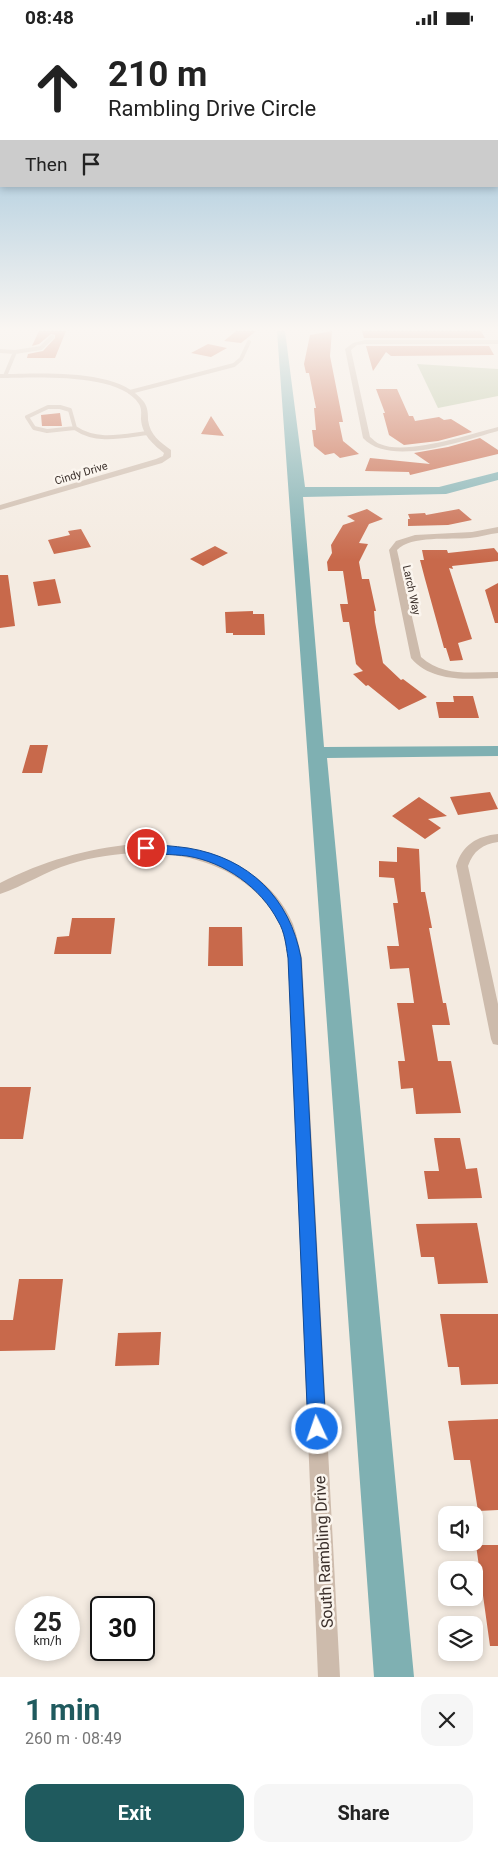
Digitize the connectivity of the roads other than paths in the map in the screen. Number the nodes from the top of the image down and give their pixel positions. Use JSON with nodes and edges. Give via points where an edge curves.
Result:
{"nodes":[{"id":1,"x":144,"y":408,"type":"edge"},
{"id":2,"x":361,"y":408,"type":"edge"},
{"id":3,"x":75,"y":428,"type":"junction"},
{"id":4,"x":498,"y":429,"type":"edge"},
{"id":5,"x":148,"y":433,"type":"junction"},
{"id":6,"x":0,"y":508,"type":"edge"},
{"id":7,"x":498,"y":530,"type":"edge"},
{"id":8,"x":498,"y":675,"type":"edge"},
{"id":9,"x":498,"y":838,"type":"edge"},
{"id":10,"x":0,"y":889,"type":"edge"},
{"id":11,"x":498,"y":1039,"type":"edge"},
{"id":12,"x":329,"y":1677,"type":"edge"}],
"edges":[{"from":1,"to":5,"type":"street"},
{"from":2,"to":4,"type":"street","via":[[367,438],[376,446],[395,451]]},
{"from":3,"to":3,"type":"lane","via":[[67,408],[40,409],[27,417],[30,424],[39,430]]},
{"from":3,"to":5,"type":"lane","via":[[96,437]]},
{"from":5,"to":6,"type":"street","name":"Cindy Drive","via":[[168,452],[167,457]]},
{"from":7,"to":8,"type":"street","name":"Larch Way","via":[[415,538],[399,543],[393,554],[414,652],[421,663],[444,674]]},
{"from":9,"to":11,"type":"street","via":[[476,845],[464,858],[462,866]]},
{"from":10,"to":12,"type":"street","name":"South Rambling Drive","via":[[50,865],[77,857],[118,850],[167,849],[200,855],[245,876],[268,895],[291,939],[295,958]]}]}
